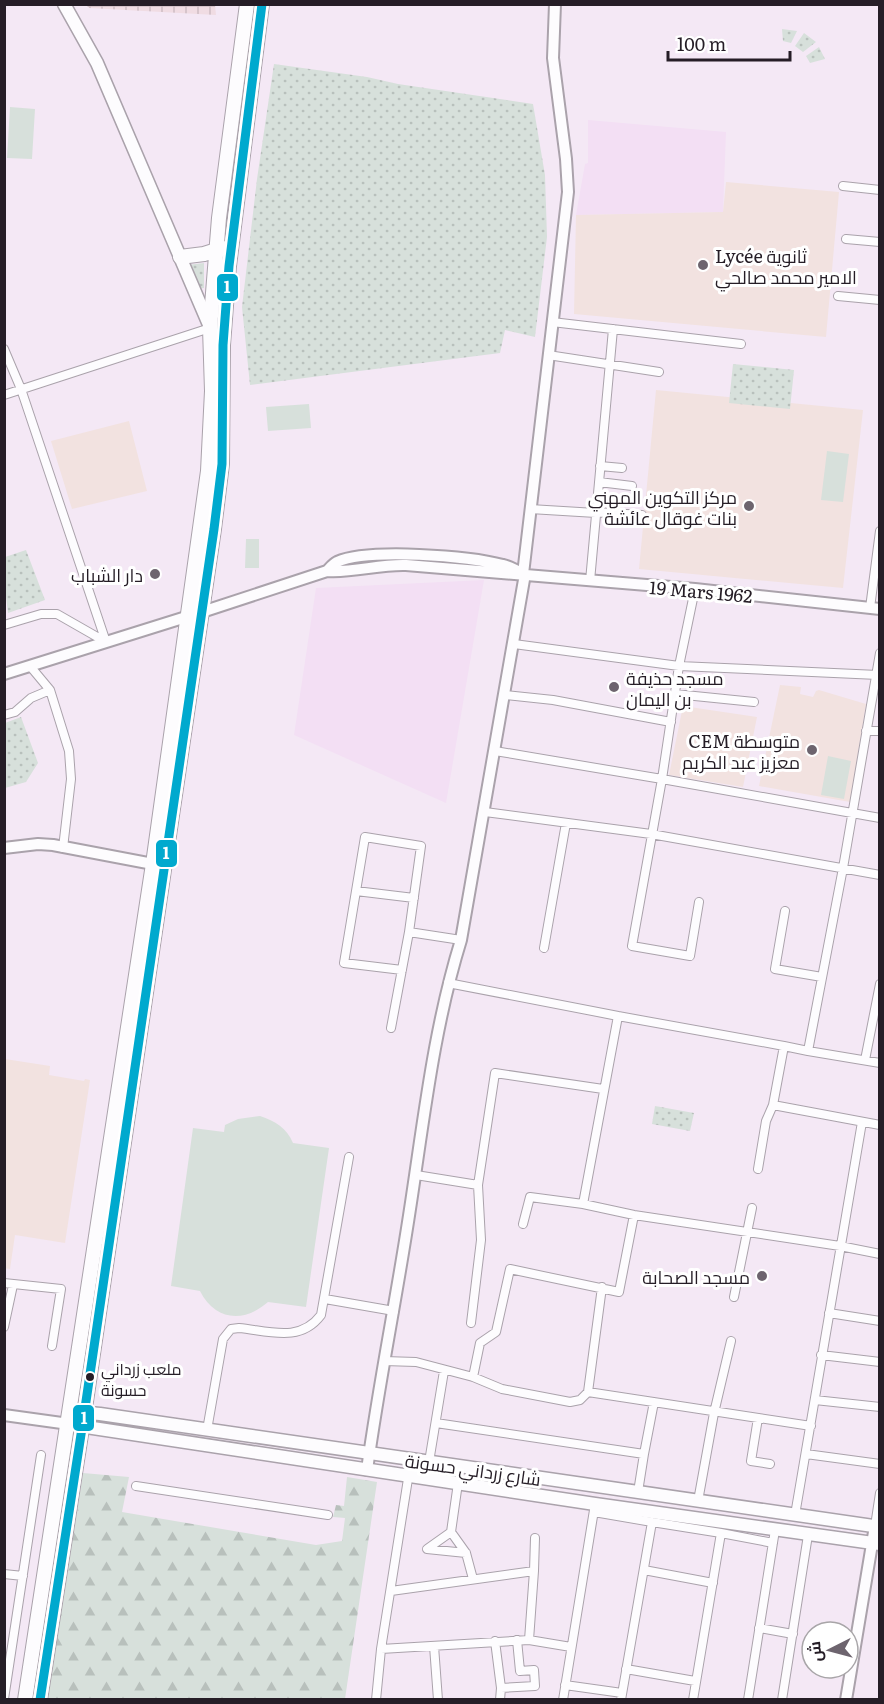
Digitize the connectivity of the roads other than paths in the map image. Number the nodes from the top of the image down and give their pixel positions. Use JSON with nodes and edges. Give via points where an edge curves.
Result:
{"nodes":[{"id":1,"x":64,"y":4,"type":"edge"},
{"id":2,"x":247,"y":4,"type":"edge"},
{"id":3,"x":262,"y":4,"type":"edge"},
{"id":4,"x":555,"y":4,"type":"edge"},
{"id":5,"x":843,"y":186,"type":"dead end"},
{"id":6,"x":879,"y":190,"type":"edge"},
{"id":7,"x":218,"y":232,"type":"junction"},
{"id":8,"x":846,"y":239,"type":"dead end"},
{"id":9,"x":232,"y":241,"type":"junction"},
{"id":10,"x":879,"y":242,"type":"edge"},
{"id":11,"x":216,"y":251,"type":"junction"},
{"id":12,"x":186,"y":256,"type":"junction"},
{"id":13,"x":838,"y":296,"type":"dead end"},
{"id":14,"x":879,"y":300,"type":"edge"},
{"id":15,"x":552,"y":322,"type":"junction"},
{"id":16,"x":210,"y":328,"type":"junction"},
{"id":17,"x":613,"y":329,"type":"junction"},
{"id":18,"x":741,"y":344,"type":"dead end"},
{"id":19,"x":223,"y":345,"type":"junction"},
{"id":20,"x":4,"y":350,"type":"edge"},
{"id":21,"x":548,"y":355,"type":"junction"},
{"id":22,"x":609,"y":364,"type":"junction"},
{"id":23,"x":659,"y":372,"type":"dead end"},
{"id":24,"x":21,"y":390,"type":"junction"},
{"id":25,"x":4,"y":395,"type":"edge"},
{"id":26,"x":600,"y":466,"type":"junction"},
{"id":27,"x":622,"y":468,"type":"dead end"},
{"id":28,"x":599,"y":482,"type":"junction"},
{"id":29,"x":633,"y":486,"type":"dead end"},
{"id":30,"x":530,"y":509,"type":"junction"},
{"id":31,"x":596,"y":512,"type":"junction"},
{"id":32,"x":642,"y":515,"type":"dead end"},
{"id":33,"x":879,"y":531,"type":"edge"},
{"id":34,"x":524,"y":574,"type":"junction"},
{"id":35,"x":590,"y":581,"type":"junction"},
{"id":36,"x":695,"y":590,"type":"junction"},
{"id":37,"x":875,"y":609,"type":"edge"},
{"id":38,"x":202,"y":612,"type":"junction"},
{"id":39,"x":188,"y":617,"type":"junction"},
{"id":40,"x":4,"y":625,"type":"edge"},
{"id":41,"x":106,"y":642,"type":"junction"},
{"id":42,"x":514,"y":644,"type":"junction"},
{"id":43,"x":879,"y":653,"type":"edge"},
{"id":44,"x":30,"y":666,"type":"junction"},
{"id":45,"x":679,"y":666,"type":"junction"},
{"id":46,"x":4,"y":674,"type":"edge"},
{"id":47,"x":877,"y":675,"type":"edge"},
{"id":48,"x":184,"y":684,"type":"junction"},
{"id":49,"x":50,"y":690,"type":"junction"},
{"id":50,"x":675,"y":694,"type":"junction"},
{"id":51,"x":505,"y":695,"type":"junction"},
{"id":52,"x":754,"y":702,"type":"dead end"},
{"id":53,"x":4,"y":715,"type":"edge"},
{"id":54,"x":670,"y":722,"type":"junction"},
{"id":55,"x":866,"y":731,"type":"junction"},
{"id":56,"x":879,"y":731,"type":"edge"},
{"id":57,"x":495,"y":752,"type":"junction"},
{"id":58,"x":172,"y":772,"type":"junction"},
{"id":59,"x":662,"y":779,"type":"junction"},
{"id":60,"x":484,"y":812,"type":"junction"},
{"id":61,"x":852,"y":814,"type":"junction"},
{"id":62,"x":879,"y":818,"type":"edge"},
{"id":63,"x":566,"y":823,"type":"junction"},
{"id":64,"x":651,"y":834,"type":"junction"},
{"id":65,"x":4,"y":848,"type":"edge"},
{"id":66,"x":63,"y":848,"type":"junction"},
{"id":67,"x":153,"y":864,"type":"junction"},
{"id":68,"x":843,"y":868,"type":"junction"},
{"id":69,"x":879,"y":875,"type":"edge"},
{"id":70,"x":356,"y":891,"type":"junction"},
{"id":71,"x":414,"y":898,"type":"junction"},
{"id":72,"x":699,"y":902,"type":"dead end"},
{"id":73,"x":785,"y":911,"type":"dead end"},
{"id":74,"x":408,"y":932,"type":"junction"},
{"id":75,"x":461,"y":940,"type":"junction"},
{"id":76,"x":544,"y":948,"type":"dead end"},
{"id":77,"x":402,"y":970,"type":"junction"},
{"id":78,"x":822,"y":977,"type":"junction"},
{"id":79,"x":141,"y":979,"type":"junction"},
{"id":80,"x":448,"y":983,"type":"junction"},
{"id":81,"x":879,"y":984,"type":"edge"},
{"id":82,"x":618,"y":1016,"type":"junction"},
{"id":83,"x":391,"y":1028,"type":"dead end"},
{"id":84,"x":784,"y":1046,"type":"junction"},
{"id":85,"x":808,"y":1051,"type":"junction"},
{"id":86,"x":865,"y":1060,"type":"junction"},
{"id":87,"x":879,"y":1064,"type":"edge"},
{"id":88,"x":603,"y":1089,"type":"junction"},
{"id":89,"x":773,"y":1105,"type":"junction"},
{"id":90,"x":862,"y":1122,"type":"junction"},
{"id":91,"x":879,"y":1125,"type":"edge"},
{"id":92,"x":349,"y":1157,"type":"dead end"},
{"id":93,"x":758,"y":1169,"type":"dead end"},
{"id":94,"x":416,"y":1174,"type":"junction"},
{"id":95,"x":478,"y":1185,"type":"junction"},
{"id":96,"x":583,"y":1204,"type":"junction"},
{"id":97,"x":752,"y":1208,"type":"dead end"},
{"id":98,"x":634,"y":1215,"type":"junction"},
{"id":99,"x":523,"y":1224,"type":"dead end"},
{"id":100,"x":747,"y":1231,"type":"junction"},
{"id":101,"x":840,"y":1246,"type":"junction"},
{"id":102,"x":879,"y":1254,"type":"edge"},
{"id":103,"x":9,"y":1284,"type":"edge"},
{"id":104,"x":602,"y":1287,"type":"junction"},
{"id":105,"x":734,"y":1297,"type":"dead end"},
{"id":106,"x":326,"y":1299,"type":"junction"},
{"id":107,"x":394,"y":1311,"type":"junction"},
{"id":108,"x":829,"y":1313,"type":"junction"},
{"id":109,"x":879,"y":1321,"type":"edge"},
{"id":110,"x":471,"y":1323,"type":"dead end"},
{"id":111,"x":4,"y":1327,"type":"edge"},
{"id":112,"x":730,"y":1341,"type":"dead end"},
{"id":113,"x":52,"y":1346,"type":"dead end"},
{"id":114,"x":821,"y":1355,"type":"junction"},
{"id":115,"x":384,"y":1361,"type":"junction"},
{"id":116,"x":879,"y":1362,"type":"edge"},
{"id":117,"x":444,"y":1371,"type":"junction"},
{"id":118,"x":473,"y":1377,"type":"junction"},
{"id":119,"x":588,"y":1392,"type":"junction"},
{"id":120,"x":815,"y":1400,"type":"junction"},
{"id":121,"x":654,"y":1402,"type":"junction"},
{"id":122,"x":879,"y":1407,"type":"edge"},
{"id":123,"x":714,"y":1413,"type":"junction"},
{"id":124,"x":4,"y":1415,"type":"edge"},
{"id":125,"x":758,"y":1418,"type":"junction"},
{"id":126,"x":78,"y":1422,"type":"junction"},
{"id":127,"x":436,"y":1423,"type":"junction"},
{"id":128,"x":811,"y":1426,"type":"junction"},
{"id":129,"x":207,"y":1430,"type":"junction"},
{"id":130,"x":204,"y":1445,"type":"junction"},
{"id":131,"x":369,"y":1454,"type":"junction"},
{"id":132,"x":644,"y":1454,"type":"junction"},
{"id":133,"x":806,"y":1454,"type":"junction"},
{"id":134,"x":42,"y":1455,"type":"dead end"},
{"id":135,"x":411,"y":1460,"type":"junction"},
{"id":136,"x":429,"y":1462,"type":"junction"},
{"id":137,"x":770,"y":1464,"type":"dead end"},
{"id":138,"x":879,"y":1464,"type":"edge"},
{"id":139,"x":367,"y":1470,"type":"junction"},
{"id":140,"x":408,"y":1476,"type":"junction"},
{"id":141,"x":458,"y":1483,"type":"junction"},
{"id":142,"x":136,"y":1486,"type":"dead end"},
{"id":143,"x":638,"y":1492,"type":"junction"},
{"id":144,"x":879,"y":1493,"type":"edge"},
{"id":145,"x":697,"y":1501,"type":"junction"},
{"id":146,"x":595,"y":1508,"type":"junction"},
{"id":147,"x":328,"y":1515,"type":"dead end"},
{"id":148,"x":799,"y":1515,"type":"junction"},
{"id":149,"x":693,"y":1518,"type":"junction"},
{"id":150,"x":652,"y":1522,"type":"junction"},
{"id":151,"x":877,"y":1527,"type":"edge"},
{"id":152,"x":451,"y":1532,"type":"junction"},
{"id":153,"x":721,"y":1533,"type":"junction"},
{"id":154,"x":805,"y":1534,"type":"junction"},
{"id":155,"x":774,"y":1537,"type":"junction"},
{"id":156,"x":535,"y":1538,"type":"dead end"},
{"id":157,"x":875,"y":1544,"type":"edge"},
{"id":158,"x":466,"y":1553,"type":"junction"},
{"id":159,"x":644,"y":1570,"type":"junction"},
{"id":160,"x":534,"y":1571,"type":"junction"},
{"id":161,"x":4,"y":1574,"type":"edge"},
{"id":162,"x":23,"y":1576,"type":"junction"},
{"id":163,"x":473,"y":1579,"type":"junction"},
{"id":164,"x":713,"y":1583,"type":"junction"},
{"id":165,"x":391,"y":1591,"type":"junction"},
{"id":166,"x":759,"y":1628,"type":"junction"},
{"id":167,"x":792,"y":1634,"type":"junction"},
{"id":168,"x":517,"y":1640,"type":"junction"},
{"id":169,"x":529,"y":1640,"type":"junction"},
{"id":170,"x":495,"y":1641,"type":"junction"},
{"id":171,"x":434,"y":1646,"type":"junction"},
{"id":172,"x":571,"y":1647,"type":"junction"},
{"id":173,"x":381,"y":1649,"type":"junction"},
{"id":174,"x":626,"y":1669,"type":"junction"},
{"id":175,"x":695,"y":1681,"type":"junction"},
{"id":176,"x":565,"y":1685,"type":"junction"},
{"id":177,"x":501,"y":1688,"type":"junction"},
{"id":178,"x":621,"y":1696,"type":"edge"},
{"id":179,"x":4,"y":1699,"type":"edge"},
{"id":180,"x":25,"y":1700,"type":"edge"},
{"id":181,"x":40,"y":1700,"type":"edge"},
{"id":182,"x":376,"y":1700,"type":"edge"},
{"id":183,"x":438,"y":1700,"type":"edge"},
{"id":184,"x":500,"y":1700,"type":"edge"},
{"id":185,"x":563,"y":1700,"type":"edge"},
{"id":186,"x":693,"y":1700,"type":"edge"},
{"id":187,"x":748,"y":1700,"type":"edge"},
{"id":188,"x":782,"y":1700,"type":"edge"},
{"id":189,"x":846,"y":1700,"type":"edge"}],
"edges":[{"from":1,"to":12,"type":"main road","via":[[97,63]]},
{"from":2,"to":7,"type":"highway"},
{"from":3,"to":9,"type":"highway"},
{"from":4,"to":15,"type":"street","via":[[554,70],[568,181]]},
{"from":5,"to":6,"type":"street"},
{"from":7,"to":11,"type":"highway"},
{"from":7,"to":12,"type":"highway","via":[[206,245]]},
{"from":8,"to":10,"type":"street"},
{"from":9,"to":11,"type":"highway"},
{"from":9,"to":19,"type":"highway"},
{"from":11,"to":12,"type":"highway"},
{"from":11,"to":16,"type":"highway"},
{"from":12,"to":16,"type":"main road"},
{"from":13,"to":14,"type":"street"},
{"from":15,"to":17,"type":"street"},
{"from":15,"to":21,"type":"street"},
{"from":16,"to":19,"type":"main road"},
{"from":16,"to":24,"type":"street"},
{"from":16,"to":39,"type":"highway","via":[[208,462]]},
{"from":17,"to":18,"type":"street"},
{"from":17,"to":22,"type":"street"},
{"from":19,"to":38,"type":"highway","via":[[222,464]]},
{"from":20,"to":24,"type":"street"},
{"from":21,"to":22,"type":"street"},
{"from":21,"to":30,"type":"street"},
{"from":22,"to":23,"type":"street"},
{"from":22,"to":26,"type":"street"},
{"from":24,"to":25,"type":"street"},
{"from":24,"to":41,"type":"street"},
{"from":26,"to":27,"type":"street"},
{"from":26,"to":28,"type":"street"},
{"from":28,"to":29,"type":"street"},
{"from":28,"to":31,"type":"street"},
{"from":30,"to":31,"type":"street"},
{"from":30,"to":34,"type":"street"},
{"from":31,"to":32,"type":"street"},
{"from":31,"to":35,"type":"street"},
{"from":33,"to":37,"type":"street"},
{"from":34,"to":35,"type":"street","name":"19 Mars 1962"},
{"from":34,"to":38,"type":"street","name":"19 Mars 1962","via":[[393,565],[327,571]]},
{"from":34,"to":42,"type":"street"},
{"from":35,"to":36,"type":"street","name":"19 Mars 1962"},
{"from":36,"to":37,"type":"street","name":"19 Mars 1962"},
{"from":36,"to":45,"type":"street"},
{"from":38,"to":39,"type":"street","name":"19 Mars 1962"},
{"from":38,"to":48,"type":"highway"},
{"from":39,"to":41,"type":"street","name":"19 Mars 1962"},
{"from":39,"to":48,"type":"highway"},
{"from":40,"to":41,"type":"street","via":[[41,614],[57,614]]},
{"from":41,"to":44,"type":"street","name":"19 Mars 1962"},
{"from":42,"to":45,"type":"street"},
{"from":42,"to":51,"type":"street"},
{"from":43,"to":47,"type":"street"},
{"from":44,"to":46,"type":"street","name":"19 Mars 1962"},
{"from":44,"to":49,"type":"street"},
{"from":45,"to":47,"type":"street"},
{"from":45,"to":50,"type":"street"},
{"from":47,"to":55,"type":"street"},
{"from":48,"to":58,"type":"highway"},
{"from":49,"to":53,"type":"street"},
{"from":49,"to":66,"type":"street","via":[[71,764]]},
{"from":50,"to":52,"type":"street"},
{"from":50,"to":54,"type":"street"},
{"from":51,"to":54,"type":"street"},
{"from":51,"to":57,"type":"street"},
{"from":54,"to":59,"type":"street"},
{"from":55,"to":56,"type":"street"},
{"from":55,"to":61,"type":"street"},
{"from":57,"to":59,"type":"street"},
{"from":57,"to":60,"type":"street"},
{"from":58,"to":67,"type":"highway"},
{"from":58,"to":79,"type":"highway"},
{"from":59,"to":61,"type":"street"},
{"from":59,"to":64,"type":"street"},
{"from":60,"to":63,"type":"street"},
{"from":60,"to":75,"type":"street"},
{"from":61,"to":62,"type":"street"},
{"from":61,"to":68,"type":"street"},
{"from":63,"to":64,"type":"street"},
{"from":63,"to":76,"type":"street"},
{"from":64,"to":68,"type":"street"},
{"from":64,"to":72,"type":"street","via":[[632,946],[690,956]]},
{"from":65,"to":66,"type":"street","via":[[38,844]]},
{"from":66,"to":67,"type":"street"},
{"from":67,"to":79,"type":"highway"},
{"from":68,"to":69,"type":"street"},
{"from":68,"to":78,"type":"street"},
{"from":70,"to":71,"type":"street"},
{"from":70,"to":71,"type":"street","via":[[365,837],[421,846]]},
{"from":70,"to":77,"type":"street","via":[[344,963]]},
{"from":71,"to":74,"type":"street"},
{"from":73,"to":78,"type":"street","via":[[776,969]]},
{"from":74,"to":75,"type":"street"},
{"from":74,"to":77,"type":"street"},
{"from":75,"to":80,"type":"street"},
{"from":77,"to":83,"type":"street"},
{"from":78,"to":85,"type":"street"},
{"from":79,"to":126,"type":"highway"},
{"from":80,"to":82,"type":"street"},
{"from":80,"to":94,"type":"street"},
{"from":81,"to":86,"type":"street"},
{"from":82,"to":84,"type":"street"},
{"from":82,"to":88,"type":"street"},
{"from":84,"to":85,"type":"street"},
{"from":84,"to":89,"type":"street"},
{"from":85,"to":86,"type":"street"},
{"from":86,"to":87,"type":"street"},
{"from":88,"to":95,"type":"street","via":[[495,1073]]},
{"from":88,"to":96,"type":"street"},
{"from":89,"to":90,"type":"street"},
{"from":89,"to":93,"type":"street","via":[[766,1121]]},
{"from":90,"to":91,"type":"street"},
{"from":90,"to":101,"type":"street"},
{"from":92,"to":106,"type":"street"},
{"from":94,"to":95,"type":"street"},
{"from":94,"to":107,"type":"street"},
{"from":95,"to":110,"type":"street","via":[[481,1240]]},
{"from":96,"to":98,"type":"street"},
{"from":96,"to":99,"type":"street","via":[[530,1197]]},
{"from":97,"to":100,"type":"street"},
{"from":98,"to":100,"type":"street"},
{"from":98,"to":104,"type":"street","via":[[619,1292]]},
{"from":100,"to":101,"type":"street"},
{"from":100,"to":105,"type":"street"},
{"from":101,"to":102,"type":"street"},
{"from":101,"to":108,"type":"street"},
{"from":103,"to":111,"type":"street"},
{"from":103,"to":113,"type":"street","via":[[61,1289]]},
{"from":104,"to":118,"type":"street","via":[[510,1269],[496,1332],[480,1343]]},
{"from":104,"to":119,"type":"street"},
{"from":106,"to":107,"type":"street"},
{"from":106,"to":129,"type":"street","via":[[315,1324],[294,1334],[231,1329],[223,1339]]},
{"from":107,"to":115,"type":"street"},
{"from":108,"to":109,"type":"street"},
{"from":108,"to":114,"type":"street"},
{"from":112,"to":123,"type":"street"},
{"from":114,"to":116,"type":"street"},
{"from":114,"to":120,"type":"street"},
{"from":115,"to":117,"type":"street","via":[[416,1362]]},
{"from":115,"to":131,"type":"street"},
{"from":117,"to":118,"type":"street"},
{"from":117,"to":127,"type":"street"},
{"from":118,"to":119,"type":"street","via":[[501,1389],[570,1402],[580,1400]]},
{"from":119,"to":121,"type":"street"},
{"from":120,"to":122,"type":"street"},
{"from":120,"to":128,"type":"street"},
{"from":121,"to":123,"type":"street"},
{"from":121,"to":132,"type":"street"},
{"from":123,"to":125,"type":"street"},
{"from":123,"to":145,"type":"street"},
{"from":124,"to":126,"type":"street","name":"شارع زرداني حسونة"},
{"from":125,"to":128,"type":"street"},
{"from":125,"to":137,"type":"street","via":[[751,1461]]},
{"from":126,"to":129,"type":"main road","name":"شارع زرداني حسونة","via":[[100,1414]]},
{"from":126,"to":130,"type":"main road","name":"شارع زرداني حسونة"},
{"from":126,"to":180,"type":"highway"},
{"from":126,"to":181,"type":"highway"},
{"from":127,"to":132,"type":"street"},
{"from":127,"to":136,"type":"street"},
{"from":128,"to":133,"type":"street"},
{"from":129,"to":130,"type":"main road"},
{"from":129,"to":131,"type":"main road","name":"شارع زرداني حسونة"},
{"from":130,"to":139,"type":"main road","name":"شارع زرداني حسونة"},
{"from":131,"to":135,"type":"main road","name":"شارع زرداني حسونة"},
{"from":131,"to":139,"type":"street"},
{"from":132,"to":143,"type":"street"},
{"from":133,"to":138,"type":"street"},
{"from":133,"to":148,"type":"street"},
{"from":134,"to":162,"type":"street"},
{"from":135,"to":136,"type":"main road","name":"شارع زرداني حسونة"},
{"from":135,"to":140,"type":"street"},
{"from":136,"to":143,"type":"main road","name":"شارع زرداني حسونة"},
{"from":139,"to":140,"type":"main road","name":"شارع زرداني حسونة"},
{"from":140,"to":141,"type":"main road","name":"شارع زرداني حسونة"},
{"from":140,"to":165,"type":"street"},
{"from":141,"to":146,"type":"main road","name":"شارع زرداني حسونة"},
{"from":141,"to":152,"type":"street"},
{"from":142,"to":147,"type":"street"},
{"from":143,"to":145,"type":"main road","name":"شارع زرداني حسونة"},
{"from":144,"to":151,"type":"street"},
{"from":145,"to":148,"type":"main road","name":"شارع زرداني حسونة"},
{"from":145,"to":149,"type":"main road"},
{"from":146,"to":149,"type":"main road","name":"شارع زرداني حسونة"},
{"from":146,"to":150,"type":"street"},
{"from":146,"to":172,"type":"street"},
{"from":148,"to":151,"type":"main road","name":"شارع زرداني حسونة"},
{"from":148,"to":154,"type":"main road"},
{"from":149,"to":155,"type":"main road","name":"شارع زرداني حسونة"},
{"from":150,"to":153,"type":"street"},
{"from":150,"to":159,"type":"street"},
{"from":151,"to":157,"type":"street"},
{"from":152,"to":158,"type":"street"},
{"from":152,"to":158,"type":"street","via":[[427,1549]]},
{"from":153,"to":155,"type":"street"},
{"from":153,"to":164,"type":"street"},
{"from":154,"to":155,"type":"main road","name":"شارع زرداني حسونة"},
{"from":154,"to":157,"type":"main road","name":"شارع زرداني حسونة"},
{"from":154,"to":167,"type":"street"},
{"from":155,"to":166,"type":"street"},
{"from":156,"to":160,"type":"street"},
{"from":157,"to":189,"type":"street"},
{"from":158,"to":163,"type":"street"},
{"from":159,"to":164,"type":"street"},
{"from":159,"to":174,"type":"street"},
{"from":160,"to":163,"type":"street"},
{"from":160,"to":169,"type":"street"},
{"from":161,"to":162,"type":"street"},
{"from":162,"to":179,"type":"street"},
{"from":163,"to":165,"type":"street"},
{"from":164,"to":175,"type":"street"},
{"from":165,"to":173,"type":"street"},
{"from":166,"to":167,"type":"street"},
{"from":166,"to":187,"type":"street"},
{"from":167,"to":188,"type":"street"},
{"from":168,"to":169,"type":"street"},
{"from":168,"to":170,"type":"street"},
{"from":168,"to":177,"type":"street","via":[[520,1671],[534,1670],[535,1686]]},
{"from":169,"to":172,"type":"street"},
{"from":170,"to":171,"type":"street"},
{"from":170,"to":177,"type":"street"},
{"from":171,"to":173,"type":"street"},
{"from":171,"to":183,"type":"street"},
{"from":172,"to":176,"type":"street"},
{"from":173,"to":182,"type":"street"},
{"from":174,"to":175,"type":"street"},
{"from":174,"to":178,"type":"street"},
{"from":175,"to":186,"type":"street"},
{"from":176,"to":178,"type":"street"},
{"from":176,"to":185,"type":"street"},
{"from":177,"to":184,"type":"street"}]}
